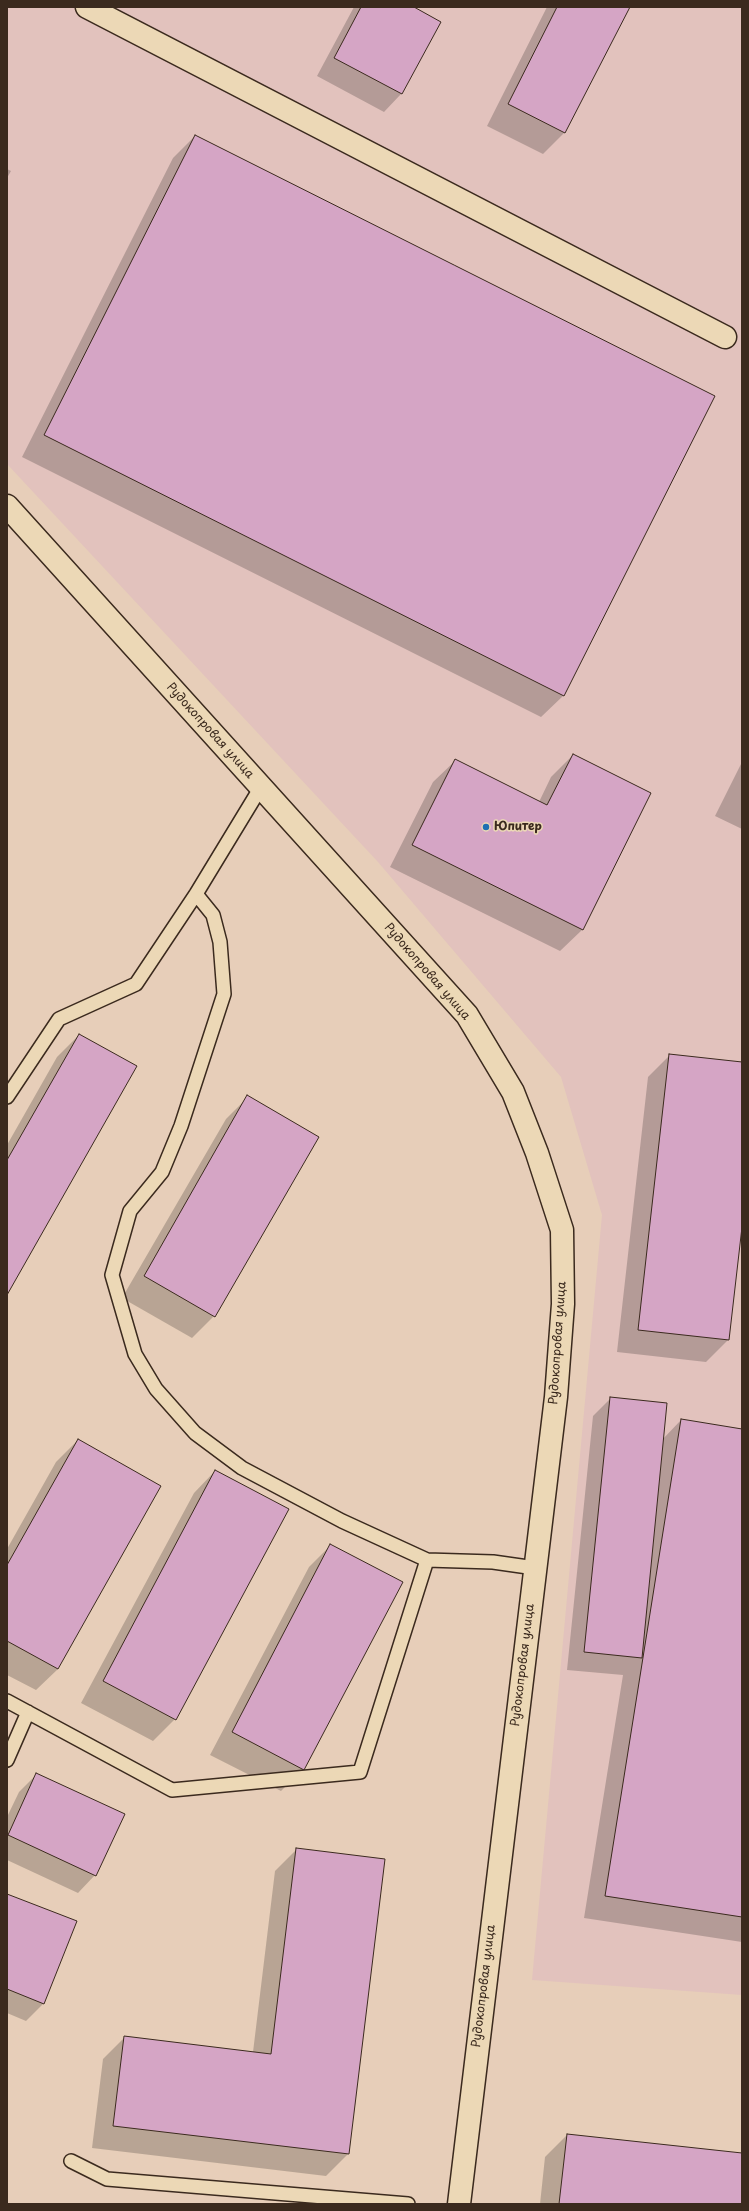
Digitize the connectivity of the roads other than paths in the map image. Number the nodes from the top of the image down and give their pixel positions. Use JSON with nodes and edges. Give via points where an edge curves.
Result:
{"nodes":[{"id":1,"x":87,"y":7,"type":"edge"},
{"id":2,"x":725,"y":337,"type":"dead end"},
{"id":3,"x":7,"y":506,"type":"edge"},
{"id":4,"x":261,"y":788,"type":"junction"},
{"id":5,"x":196,"y":894,"type":"junction"},
{"id":6,"x":7,"y":1097,"type":"edge"},
{"id":7,"x":427,"y":1560,"type":"junction"},
{"id":8,"x":535,"y":1568,"type":"junction"},
{"id":9,"x":7,"y":1701,"type":"edge"},
{"id":10,"x":28,"y":1712,"type":"junction"},
{"id":11,"x":7,"y":1760,"type":"edge"},
{"id":12,"x":71,"y":2161,"type":"dead end"},
{"id":13,"x":408,"y":2204,"type":"edge"},
{"id":14,"x":459,"y":2204,"type":"edge"}],
"edges":[{"from":1,"to":2,"type":"main road"},
{"from":3,"to":4,"type":"main road","name":"Рудокопровая улица"},
{"from":4,"to":5,"type":"lane"},
{"from":4,"to":8,"type":"main road","name":"Рудокопровая улица","via":[[467,1015],[513,1092],[538,1153],[562,1230],[563,1304],[556,1397]]},
{"from":5,"to":6,"type":"lane","via":[[136,984],[59,1019]]},
{"from":5,"to":7,"type":"lane","via":[[214,916],[220,942],[224,994],[181,1126],[162,1172],[130,1212],[112,1275],[135,1354],[156,1389],[195,1433],[242,1468],[342,1521]]},
{"from":7,"to":8,"type":"lane","via":[[493,1562]]},
{"from":7,"to":10,"type":"lane","via":[[360,1772],[172,1790]]},
{"from":8,"to":14,"type":"main road","name":"Рудокопровая улица"},
{"from":9,"to":10,"type":"lane"},
{"from":10,"to":11,"type":"lane"},
{"from":12,"to":13,"type":"lane","via":[[107,2179]]}]}
